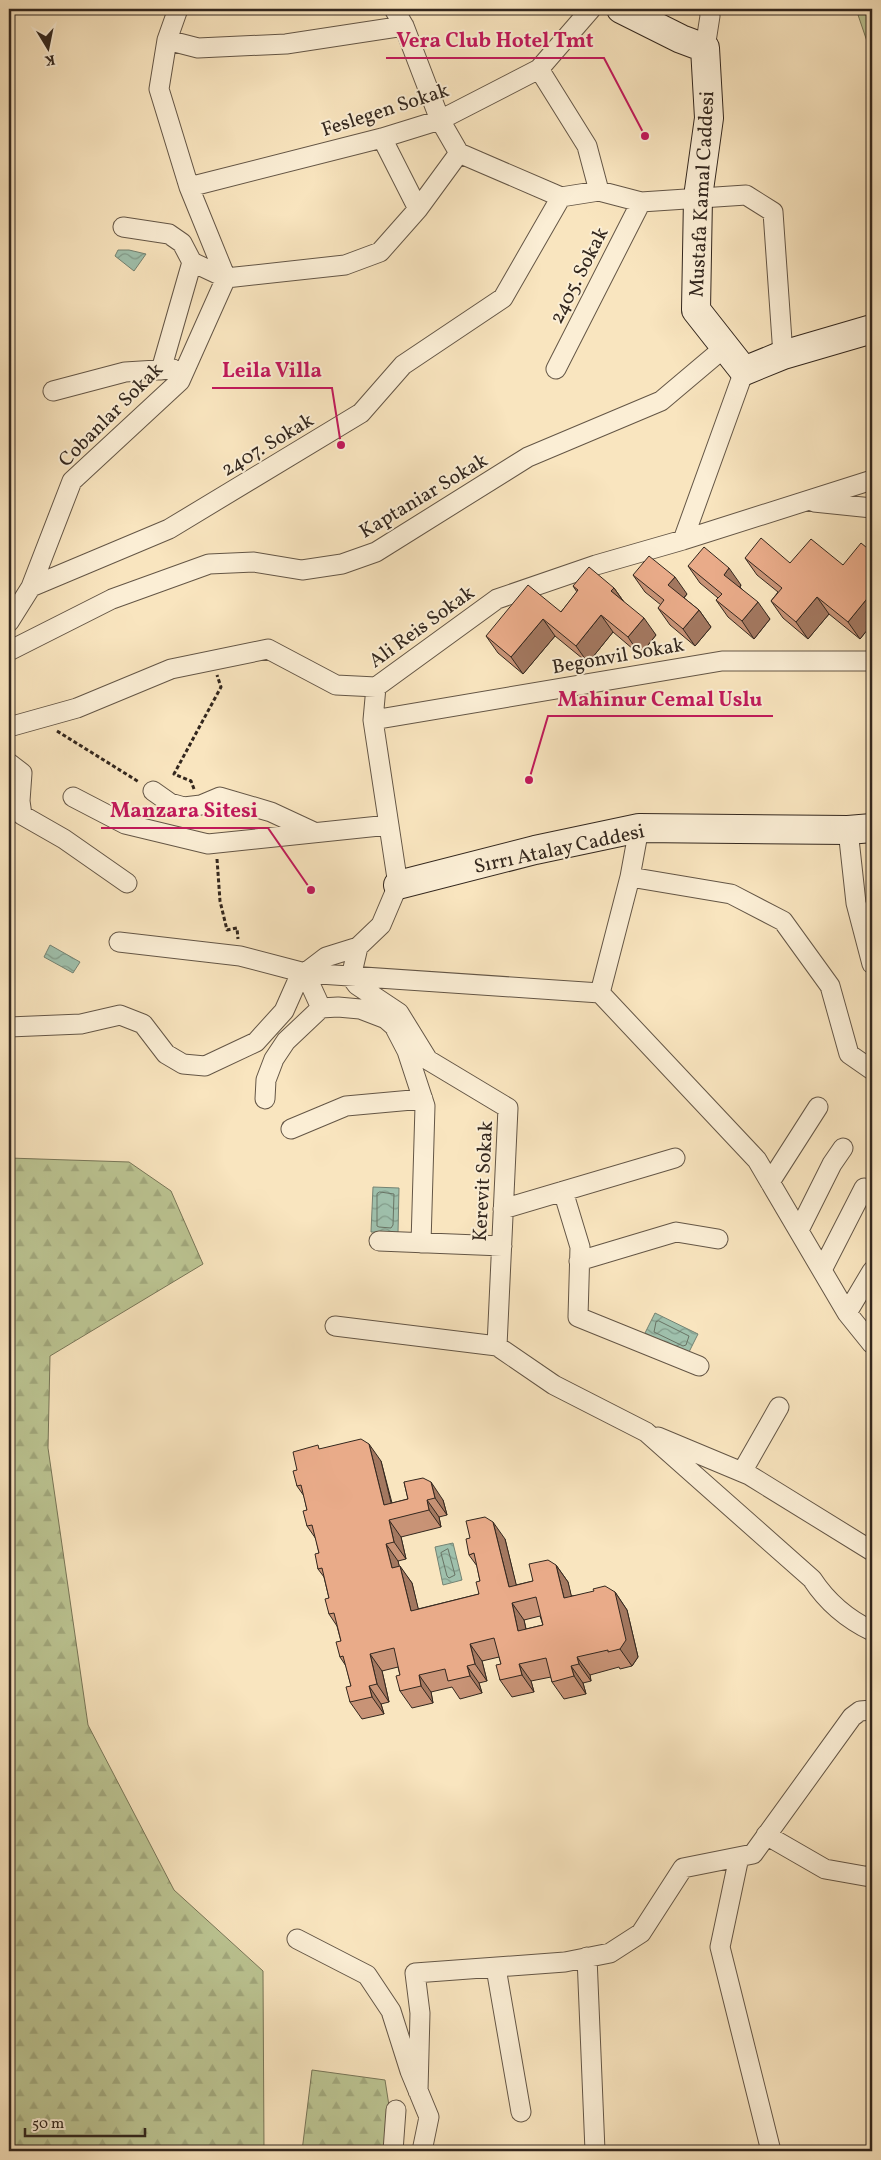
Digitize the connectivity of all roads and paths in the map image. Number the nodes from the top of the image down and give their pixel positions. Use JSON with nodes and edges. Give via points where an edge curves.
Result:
{"nodes":[{"id":1,"x":178,"y":9,"type":"edge"},
{"id":2,"x":394,"y":9,"type":"edge"},
{"id":3,"x":591,"y":9,"type":"edge"},
{"id":4,"x":621,"y":9,"type":"edge"},
{"id":5,"x":709,"y":9,"type":"edge"},
{"id":6,"x":404,"y":26,"type":"junction"},
{"id":7,"x":167,"y":40,"type":"junction"},
{"id":8,"x":705,"y":48,"type":"junction"},
{"id":9,"x":539,"y":69,"type":"junction"},
{"id":10,"x":440,"y":120,"type":"junction"},
{"id":11,"x":382,"y":138,"type":"junction"},
{"id":12,"x":459,"y":152,"type":"junction"},
{"id":13,"x":189,"y":187,"type":"junction"},
{"id":14,"x":599,"y":191,"type":"junction"},
{"id":15,"x":560,"y":197,"type":"junction"},
{"id":16,"x":698,"y":197,"type":"junction"},
{"id":17,"x":641,"y":202,"type":"junction"},
{"id":18,"x":418,"y":209,"type":"junction"},
{"id":19,"x":123,"y":227,"type":"dead end"},
{"id":20,"x":192,"y":262,"type":"junction"},
{"id":21,"x":226,"y":278,"type":"junction"},
{"id":22,"x":872,"y":329,"type":"edge"},
{"id":23,"x":725,"y":347,"type":"junction"},
{"id":24,"x":783,"y":355,"type":"junction"},
{"id":25,"x":184,"y":368,"type":"junction"},
{"id":26,"x":556,"y":369,"type":"dead end"},
{"id":27,"x":161,"y":370,"type":"junction"},
{"id":28,"x":744,"y":371,"type":"junction"},
{"id":29,"x":53,"y":391,"type":"dead end"},
{"id":30,"x":872,"y":480,"type":"edge"},
{"id":31,"x":805,"y":501,"type":"junction"},
{"id":32,"x":872,"y":508,"type":"edge"},
{"id":33,"x":683,"y":540,"type":"junction"},
{"id":34,"x":31,"y":587,"type":"junction"},
{"id":35,"x":9,"y":622,"type":"edge"},
{"id":36,"x":9,"y":651,"type":"edge"},
{"id":37,"x":872,"y":661,"type":"edge"},
{"id":38,"x":221,"y":687,"type":"dead end"},
{"id":39,"x":376,"y":687,"type":"junction"},
{"id":40,"x":38,"y":719,"type":"junction"},
{"id":41,"x":373,"y":720,"type":"junction"},
{"id":42,"x":9,"y":727,"type":"edge"},
{"id":43,"x":9,"y":763,"type":"edge"},
{"id":44,"x":191,"y":780,"type":"dead end"},
{"id":45,"x":153,"y":791,"type":"joint"},
{"id":46,"x":73,"y":797,"type":"dead end"},
{"id":47,"x":389,"y":825,"type":"junction"},
{"id":48,"x":639,"y":828,"type":"junction"},
{"id":49,"x":860,"y":829,"type":"edge"},
{"id":50,"x":315,"y":832,"type":"junction"},
{"id":51,"x":215,"y":844,"type":"junction"},
{"id":52,"x":630,"y":877,"type":"junction"},
{"id":53,"x":127,"y":882,"type":"dead end"},
{"id":54,"x":398,"y":885,"type":"junction"},
{"id":55,"x":119,"y":942,"type":"dead end"},
{"id":56,"x":358,"y":947,"type":"junction"},
{"id":57,"x":240,"y":956,"type":"junction"},
{"id":58,"x":872,"y":964,"type":"edge"},
{"id":59,"x":305,"y":973,"type":"junction"},
{"id":60,"x":351,"y":977,"type":"junction"},
{"id":61,"x":600,"y":993,"type":"junction"},
{"id":62,"x":320,"y":1008,"type":"junction"},
{"id":63,"x":12,"y":1022,"type":"edge"},
{"id":64,"x":872,"y":1070,"type":"edge"},
{"id":65,"x":265,"y":1099,"type":"dead end"},
{"id":66,"x":423,"y":1099,"type":"junction"},
{"id":67,"x":818,"y":1107,"type":"dead end"},
{"id":68,"x":291,"y":1129,"type":"dead end"},
{"id":69,"x":842,"y":1148,"type":"dead end"},
{"id":70,"x":674,"y":1158,"type":"dead end"},
{"id":71,"x":770,"y":1182,"type":"junction"},
{"id":72,"x":864,"y":1188,"type":"dead end"},
{"id":73,"x":564,"y":1191,"type":"junction"},
{"id":74,"x":503,"y":1209,"type":"junction"},
{"id":75,"x":799,"y":1230,"type":"junction"},
{"id":76,"x":718,"y":1239,"type":"dead end"},
{"id":77,"x":379,"y":1241,"type":"dead end"},
{"id":78,"x":421,"y":1242,"type":"junction"},
{"id":79,"x":502,"y":1246,"type":"junction"},
{"id":80,"x":579,"y":1261,"type":"junction"},
{"id":81,"x":822,"y":1270,"type":"junction"},
{"id":82,"x":872,"y":1271,"type":"edge"},
{"id":83,"x":847,"y":1313,"type":"junction"},
{"id":84,"x":335,"y":1326,"type":"dead end"},
{"id":85,"x":872,"y":1344,"type":"edge"},
{"id":86,"x":497,"y":1346,"type":"junction"},
{"id":87,"x":699,"y":1366,"type":"dead end"},
{"id":88,"x":780,"y":1407,"type":"dead end"},
{"id":89,"x":646,"y":1432,"type":"junction"},
{"id":90,"x":742,"y":1472,"type":"junction"},
{"id":91,"x":872,"y":1551,"type":"edge"},
{"id":92,"x":872,"y":1631,"type":"edge"},
{"id":93,"x":872,"y":1710,"type":"edge"},
{"id":94,"x":766,"y":1835,"type":"junction"},
{"id":95,"x":738,"y":1857,"type":"junction"},
{"id":96,"x":872,"y":1874,"type":"edge"},
{"id":97,"x":297,"y":1939,"type":"dead end"},
{"id":98,"x":587,"y":1958,"type":"junction"},
{"id":99,"x":496,"y":1968,"type":"junction"},
{"id":100,"x":418,"y":2091,"type":"junction"},
{"id":101,"x":396,"y":2110,"type":"dead end"},
{"id":102,"x":521,"y":2112,"type":"dead end"},
{"id":103,"x":393,"y":2151,"type":"edge"},
{"id":104,"x":422,"y":2151,"type":"edge"},
{"id":105,"x":595,"y":2151,"type":"edge"},
{"id":106,"x":771,"y":2151,"type":"edge"}],
"edges":[{"from":1,"to":7,"type":"street"},
{"from":2,"to":6,"type":"street"},
{"from":3,"to":9,"type":"street","name":"Feslegen Sokak"},
{"from":4,"to":8,"type":"street"},
{"from":5,"to":8,"type":"street"},
{"from":6,"to":7,"type":"street","via":[[286,44],[198,48]]},
{"from":6,"to":10,"type":"street"},
{"from":7,"to":13,"type":"street","via":[[159,88]]},
{"from":8,"to":16,"type":"street","name":"Mustafa Kamal Caddesi","via":[[709,118]]},
{"from":9,"to":10,"type":"street","name":"Feslegen Sokak"},
{"from":9,"to":14,"type":"street","via":[[587,146]]},
{"from":10,"to":11,"type":"street","name":"Feslegen Sokak"},
{"from":10,"to":12,"type":"street"},
{"from":11,"to":13,"type":"street","name":"Feslegen Sokak"},
{"from":11,"to":18,"type":"street"},
{"from":12,"to":15,"type":"street"},
{"from":12,"to":18,"type":"street"},
{"from":13,"to":21,"type":"street"},
{"from":14,"to":15,"type":"street"},
{"from":14,"to":17,"type":"street"},
{"from":15,"to":34,"type":"street","name":"2407. Sokak","via":[[504,298],[404,365],[361,413],[170,529]]},
{"from":16,"to":17,"type":"street"},
{"from":16,"to":23,"type":"street","name":"Mustafa Kamal Caddesi","via":[[696,310]]},
{"from":16,"to":24,"type":"street","via":[[746,195],[773,212]]},
{"from":17,"to":26,"type":"street","name":"2405. Sokak"},
{"from":18,"to":21,"type":"street","via":[[380,252],[345,265]]},
{"from":19,"to":20,"type":"street","via":[[169,234],[182,243]]},
{"from":20,"to":21,"type":"street"},
{"from":20,"to":27,"type":"street"},
{"from":21,"to":25,"type":"street","name":"Cobanlar Sokak"},
{"from":22,"to":24,"type":"street"},
{"from":23,"to":28,"type":"street","name":"Mustafa Kamal Caddesi"},
{"from":23,"to":36,"type":"street","name":"Kaptaniar Sokak","via":[[662,401],[528,457],[376,552],[342,564],[302,570],[254,562],[209,564],[112,599]]},
{"from":24,"to":28,"type":"street"},
{"from":25,"to":27,"type":"street"},
{"from":25,"to":34,"type":"street","name":"Cobanlar Sokak","via":[[180,380],[72,481]]},
{"from":27,"to":29,"type":"street","via":[[125,372]]},
{"from":28,"to":33,"type":"street"},
{"from":30,"to":31,"type":"street","name":"Ali Reis Sokak"},
{"from":31,"to":32,"type":"street","name":"Ali Reis Sokak"},
{"from":31,"to":33,"type":"street","name":"Ali Reis Sokak"},
{"from":33,"to":39,"type":"street","name":"Ali Reis Sokak","via":[[497,599]]},
{"from":34,"to":35,"type":"street","name":"Cobanlar Sokak"},
{"from":37,"to":41,"type":"street","name":"Begonvil Sokak","via":[[722,660]]},
{"from":38,"to":44,"type":"path","via":[[174,774]]},
{"from":39,"to":40,"type":"street","name":"Ali Reis Sokak","via":[[336,685],[268,649],[171,668],[77,708]]},
{"from":39,"to":41,"type":"street"},
{"from":40,"to":42,"type":"street","name":"Ali Reis Sokak"},
{"from":40,"to":45,"type":"path"},
{"from":41,"to":47,"type":"street"},
{"from":43,"to":53,"type":"street","via":[[22,773],[22,815]]},
{"from":45,"to":50,"type":"street","via":[[170,803],[184,807],[201,805],[220,797],[271,812]]},
{"from":46,"to":51,"type":"street","via":[[125,824]]},
{"from":47,"to":50,"type":"street"},
{"from":47,"to":54,"type":"street"},
{"from":48,"to":49,"type":"street","name":"Sırrı Atalay Caddesi"},
{"from":48,"to":52,"type":"street"},
{"from":48,"to":54,"type":"street","name":"Sırrı Atalay Caddesi","via":[[535,850]]},
{"from":49,"to":58,"type":"street","via":[[856,903]]},
{"from":50,"to":51,"type":"street"},
{"from":51,"to":57,"type":"path","via":[[220,901],[227,930],[236,928]]},
{"from":52,"to":61,"type":"street"},
{"from":52,"to":64,"type":"street","via":[[731,894],[784,921],[830,986],[850,1054]]},
{"from":54,"to":56,"type":"street","via":[[381,925]]},
{"from":55,"to":57,"type":"street"},
{"from":56,"to":59,"type":"street","via":[[326,957]]},
{"from":56,"to":60,"type":"street"},
{"from":57,"to":59,"type":"street"},
{"from":59,"to":60,"type":"street"},
{"from":59,"to":62,"type":"street"},
{"from":59,"to":63,"type":"street","via":[[296,984],[284,1011],[256,1042],[205,1066],[183,1064],[166,1054],[143,1024],[120,1015],[81,1024]]},
{"from":60,"to":61,"type":"street"},
{"from":60,"to":74,"type":"street","name":"Kerevit Sokak","via":[[357,985],[399,1013],[428,1060],[508,1108]]},
{"from":61,"to":71,"type":"street","via":[[757,1160]]},
{"from":62,"to":65,"type":"street","via":[[286,1041],[274,1059],[266,1080]]},
{"from":62,"to":66,"type":"street","via":[[360,1009],[394,1026],[407,1051]]},
{"from":66,"to":68,"type":"street","via":[[346,1106]]},
{"from":66,"to":78,"type":"street","via":[[426,1106]]},
{"from":67,"to":71,"type":"street"},
{"from":69,"to":75,"type":"street"},
{"from":70,"to":73,"type":"street"},
{"from":71,"to":75,"type":"street"},
{"from":72,"to":81,"type":"street"},
{"from":73,"to":74,"type":"street"},
{"from":73,"to":80,"type":"street","via":[[580,1247]]},
{"from":74,"to":79,"type":"street","name":"Kerevit Sokak"},
{"from":75,"to":81,"type":"street"},
{"from":76,"to":80,"type":"street","via":[[676,1232]]},
{"from":77,"to":78,"type":"street"},
{"from":78,"to":79,"type":"street"},
{"from":79,"to":86,"type":"street","name":"Kerevit Sokak"},
{"from":80,"to":87,"type":"street","via":[[578,1317]]},
{"from":81,"to":83,"type":"street"},
{"from":82,"to":83,"type":"street"},
{"from":83,"to":85,"type":"street"},
{"from":84,"to":86,"type":"street"},
{"from":86,"to":89,"type":"street","via":[[554,1385]]},
{"from":88,"to":90,"type":"street"},
{"from":89,"to":90,"type":"street"},
{"from":89,"to":92,"type":"street","via":[[812,1579],[821,1594],[853,1622]]},
{"from":90,"to":91,"type":"street"},
{"from":93,"to":94,"type":"street","via":[[860,1710],[852,1717]]},
{"from":94,"to":95,"type":"street","via":[[753,1854]]},
{"from":94,"to":96,"type":"street","via":[[825,1869],[857,1876],[870,1877]]},
{"from":95,"to":98,"type":"street","via":[[684,1868],[641,1933],[610,1953]]},
{"from":95,"to":106,"type":"street","via":[[720,1947]]},
{"from":97,"to":100,"type":"street","via":[[367,1975],[391,2011]]},
{"from":98,"to":99,"type":"street"},
{"from":98,"to":105,"type":"street"},
{"from":99,"to":100,"type":"street","via":[[415,1974],[420,2013]]},
{"from":99,"to":102,"type":"street"},
{"from":100,"to":104,"type":"street","via":[[428,2117]]},
{"from":101,"to":103,"type":"street"}]}
